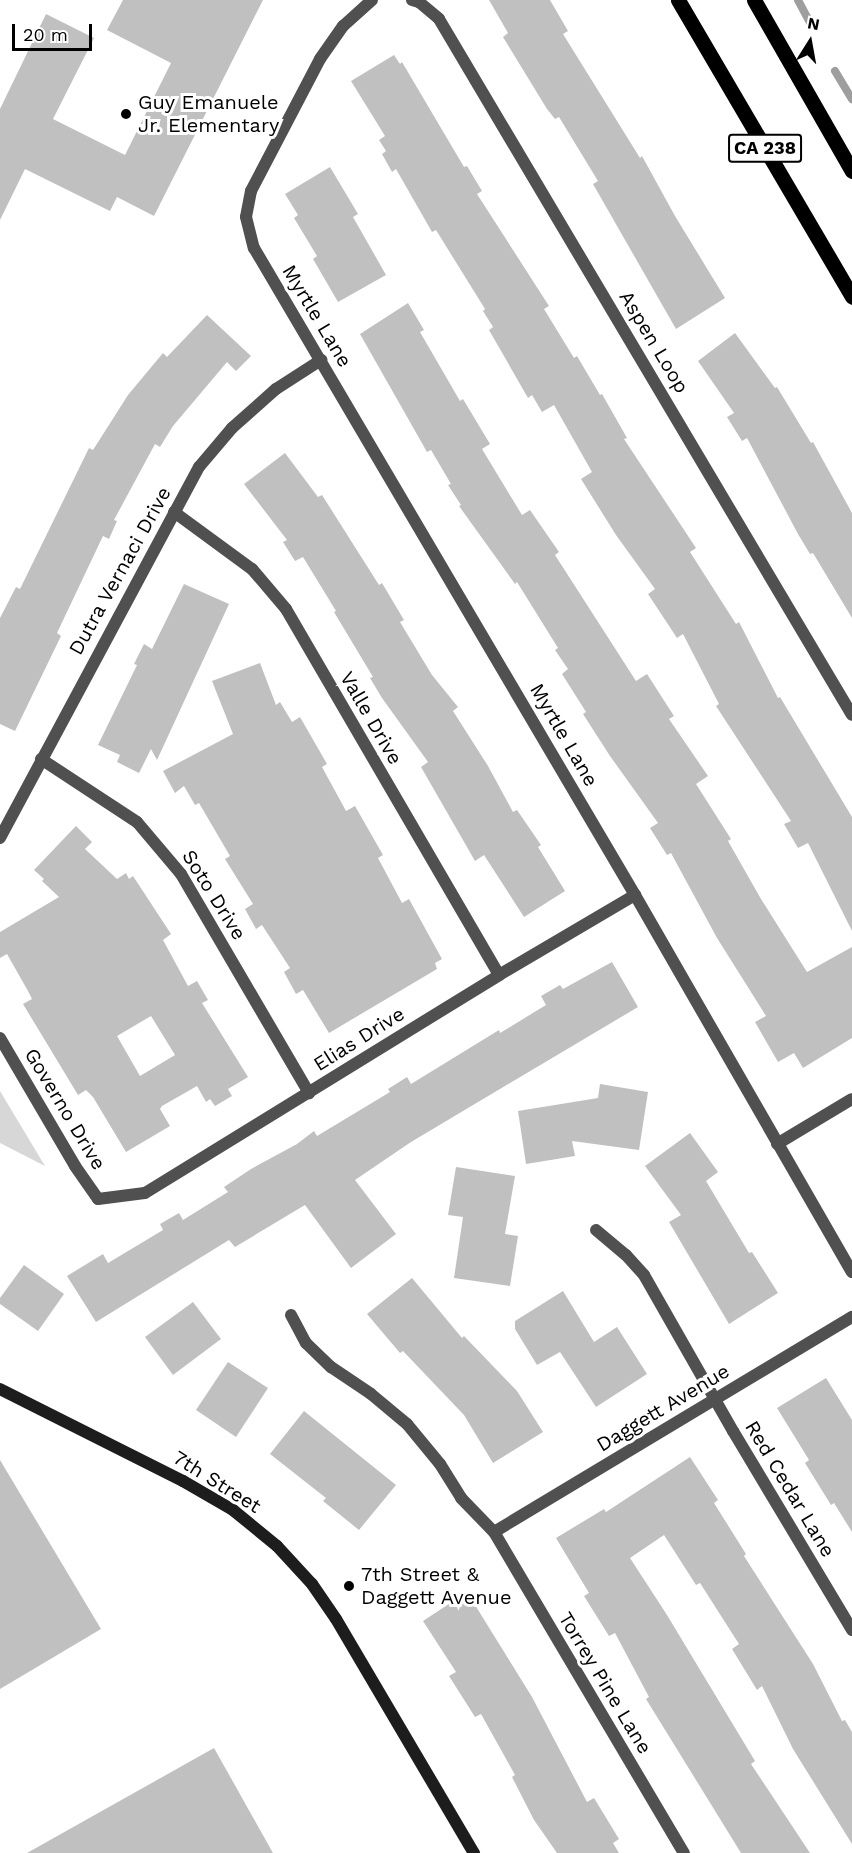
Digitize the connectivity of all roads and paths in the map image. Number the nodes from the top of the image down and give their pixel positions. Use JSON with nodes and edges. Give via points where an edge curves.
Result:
{"nodes":[{"id":1,"x":372,"y":0,"type":"edge"},
{"id":2,"x":412,"y":0,"type":"edge"},
{"id":3,"x":678,"y":0,"type":"edge"},
{"id":4,"x":754,"y":0,"type":"edge"},
{"id":5,"x":852,"y":171,"type":"edge"},
{"id":6,"x":852,"y":297,"type":"edge"},
{"id":7,"x":321,"y":360,"type":"junction"},
{"id":8,"x":174,"y":512,"type":"junction"},
{"id":9,"x":852,"y":715,"type":"edge"},
{"id":10,"x":41,"y":759,"type":"junction"},
{"id":11,"x":0,"y":838,"type":"edge"},
{"id":12,"x":634,"y":895,"type":"junction"},
{"id":13,"x":499,"y":975,"type":"junction"},
{"id":14,"x":0,"y":1038,"type":"edge"},
{"id":15,"x":309,"y":1092,"type":"junction"},
{"id":16,"x":852,"y":1099,"type":"edge"},
{"id":17,"x":777,"y":1144,"type":"junction"},
{"id":18,"x":98,"y":1199,"type":"joint"},
{"id":19,"x":596,"y":1230,"type":"dead end"},
{"id":20,"x":852,"y":1272,"type":"edge"},
{"id":21,"x":291,"y":1315,"type":"dead end"},
{"id":22,"x":852,"y":1317,"type":"edge"},
{"id":23,"x":0,"y":1389,"type":"edge"},
{"id":24,"x":715,"y":1399,"type":"junction"},
{"id":25,"x":494,"y":1532,"type":"junction"},
{"id":26,"x":852,"y":1630,"type":"edge"},
{"id":27,"x":474,"y":1853,"type":"edge"},
{"id":28,"x":684,"y":1853,"type":"edge"}],
"edges":[{"from":1,"to":7,"type":"street","name":"Myrtle Lane","via":[[343,26],[320,59],[251,191],[246,217],[254,248]]},
{"from":2,"to":9,"type":"street","name":"Aspen Loop","via":[[439,19]]},
{"from":3,"to":6,"type":"main road","number":"CA 238"},
{"from":4,"to":5,"type":"main road","number":"CA 238"},
{"from":7,"to":8,"type":"street","name":"Dutra Vernaci Drive","via":[[276,389],[232,428],[199,467]]},
{"from":7,"to":12,"type":"street","name":"Myrtle Lane"},
{"from":8,"to":10,"type":"street","name":"Dutra Vernaci Drive"},
{"from":8,"to":13,"type":"street","name":"Valle Drive","via":[[252,569],[286,609]]},
{"from":10,"to":11,"type":"street","name":"Dutra Vernaci Drive"},
{"from":10,"to":15,"type":"street","name":"Soto Drive","via":[[137,822],[181,874]]},
{"from":12,"to":13,"type":"street","name":"Elias Drive"},
{"from":12,"to":17,"type":"street","name":"Myrtle Lane"},
{"from":13,"to":15,"type":"street","name":"Elias Drive"},
{"from":14,"to":18,"type":"street","name":"Governo Drive"},
{"from":15,"to":18,"type":"street","name":"Elias Drive","via":[[146,1193]]},
{"from":16,"to":17,"type":"street"},
{"from":17,"to":20,"type":"street","name":"Myrtle Lane"},
{"from":19,"to":24,"type":"street","name":"Red Cedar Lane","via":[[644,1275]]},
{"from":21,"to":25,"type":"street","name":"Torrey Pine Lane","via":[[306,1343],[331,1367],[407,1424],[440,1464],[460,1498]]},
{"from":22,"to":24,"type":"street","name":"Daggett Avenue"},
{"from":23,"to":27,"type":"street","name":"7th Street","via":[[183,1481],[233,1510],[276,1546],[312,1584],[336,1619]]},
{"from":24,"to":25,"type":"street","name":"Daggett Avenue"},
{"from":24,"to":26,"type":"street","name":"Red Cedar Lane"},
{"from":25,"to":28,"type":"street","name":"Torrey Pine Lane"}]}
